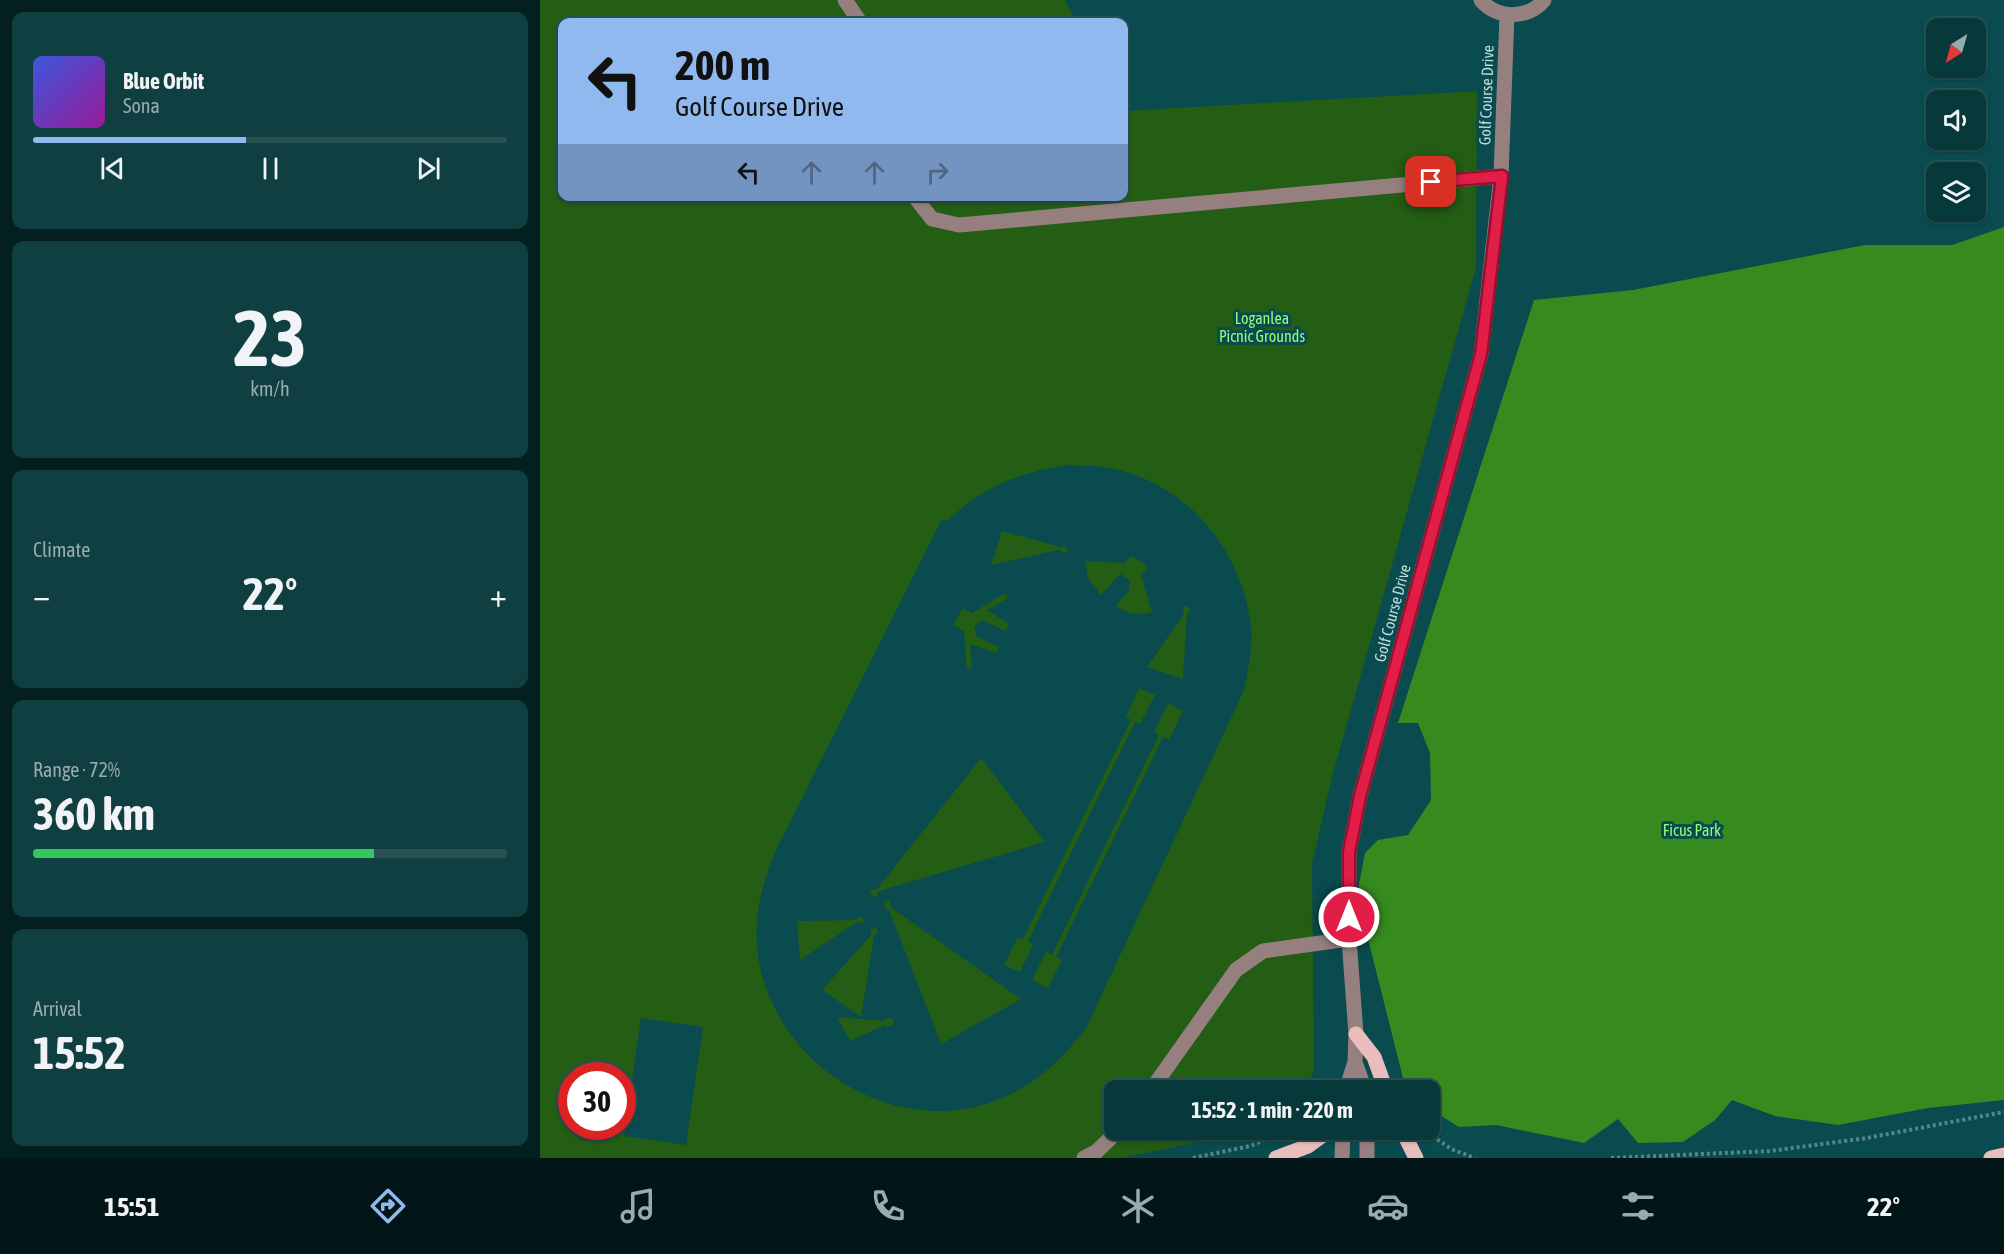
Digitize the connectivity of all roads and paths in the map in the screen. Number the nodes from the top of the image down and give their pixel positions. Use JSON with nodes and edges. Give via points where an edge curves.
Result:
{"nodes":[{"id":1,"x":845,"y":0,"type":"edge"},
{"id":2,"x":1481,"y":0,"type":"edge"},
{"id":3,"x":1544,"y":0,"type":"edge"},
{"id":4,"x":1508,"y":15,"type":"junction"},
{"id":5,"x":857,"y":18,"type":"edge"},
{"id":6,"x":1502,"y":176,"type":"junction"},
{"id":7,"x":918,"y":201,"type":"edge"},
{"id":8,"x":1349,"y":939,"type":"junction"},
{"id":9,"x":1356,"y":1034,"type":"junction"},
{"id":10,"x":1355,"y":1062,"type":"junction"},
{"id":11,"x":1158,"y":1080,"type":"edge"},
{"id":12,"x":1349,"y":1080,"type":"edge"},
{"id":13,"x":1361,"y":1080,"type":"edge"},
{"id":14,"x":1382,"y":1080,"type":"edge"},
{"id":15,"x":2004,"y":1112,"type":"edge"},
{"id":16,"x":1109,"y":1140,"type":"edge"},
{"id":17,"x":1264,"y":1140,"type":"edge"},
{"id":18,"x":1316,"y":1140,"type":"edge"},
{"id":19,"x":1343,"y":1140,"type":"edge"},
{"id":20,"x":1367,"y":1140,"type":"edge"},
{"id":21,"x":1407,"y":1140,"type":"edge"},
{"id":22,"x":2004,"y":1155,"type":"edge"},
{"id":23,"x":1084,"y":1158,"type":"edge"},
{"id":24,"x":1193,"y":1158,"type":"edge"},
{"id":25,"x":1276,"y":1158,"type":"edge"},
{"id":26,"x":1342,"y":1158,"type":"edge"},
{"id":27,"x":1367,"y":1158,"type":"edge"},
{"id":28,"x":1416,"y":1158,"type":"edge"},
{"id":29,"x":1611,"y":1158,"type":"edge"},
{"id":30,"x":1992,"y":1158,"type":"edge"}],
"edges":[{"from":1,"to":5,"type":"street"},
{"from":2,"to":4,"type":"street"},
{"from":3,"to":4,"type":"street","via":[[1530,11]]},
{"from":4,"to":6,"type":"street","name":"Golf Course Drive"},
{"from":6,"to":7,"type":"street","via":[[959,225],[932,219]]},
{"from":6,"to":8,"type":"street","name":"Golf Course Drive","via":[[1481,354],[1358,807],[1349,852]]},
{"from":8,"to":9,"type":"street","name":"Golf Course Drive"},
{"from":8,"to":11,"type":"street","via":[[1263,951],[1236,970]]},
{"from":9,"to":10,"type":"street","name":"Golf Course Drive"},
{"from":9,"to":14,"type":"main road","via":[[1374,1057]]},
{"from":10,"to":12,"type":"street","name":"Golf Course Drive"},
{"from":10,"to":13,"type":"street","name":"Golf Course Drive"},
{"from":15,"to":29,"type":"path","via":[[1867,1138],[1770,1151]]},
{"from":16,"to":23,"type":"street"},
{"from":17,"to":24,"type":"path"},
{"from":18,"to":25,"type":"main road"},
{"from":19,"to":26,"type":"street"},
{"from":20,"to":27,"type":"street"},
{"from":21,"to":28,"type":"main road"},
{"from":22,"to":30,"type":"main road"}]}
